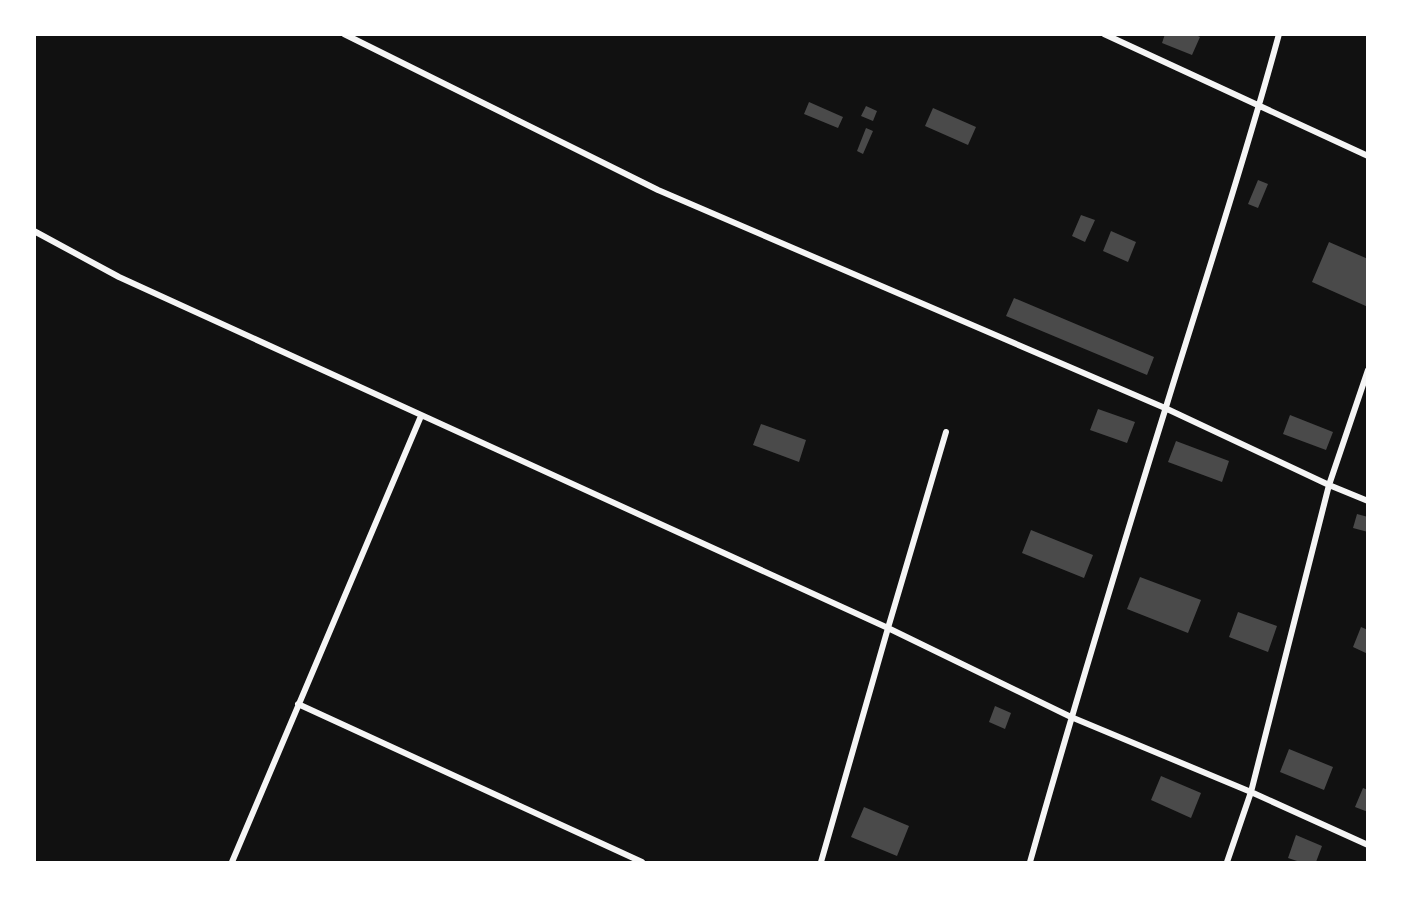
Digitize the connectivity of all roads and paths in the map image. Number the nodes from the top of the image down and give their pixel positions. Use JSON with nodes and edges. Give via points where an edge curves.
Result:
{"nodes":[{"id":1,"x":345,"y":34,"type":"edge"},
{"id":2,"x":1104,"y":34,"type":"edge"},
{"id":3,"x":1279,"y":34,"type":"edge"},
{"id":4,"x":1259,"y":107,"type":"junction"},
{"id":5,"x":1368,"y":156,"type":"edge"},
{"id":6,"x":34,"y":231,"type":"edge"},
{"id":7,"x":1368,"y":370,"type":"edge"},
{"id":8,"x":1165,"y":408,"type":"junction"},
{"id":9,"x":421,"y":416,"type":"junction"},
{"id":10,"x":946,"y":432,"type":"dead end"},
{"id":11,"x":1329,"y":485,"type":"junction"},
{"id":12,"x":1368,"y":501,"type":"edge"},
{"id":13,"x":888,"y":628,"type":"junction"},
{"id":14,"x":298,"y":704,"type":"junction"},
{"id":15,"x":1071,"y":717,"type":"junction"},
{"id":16,"x":1251,"y":792,"type":"junction"},
{"id":17,"x":1368,"y":845,"type":"edge"},
{"id":18,"x":232,"y":862,"type":"edge"},
{"id":19,"x":642,"y":862,"type":"edge"},
{"id":20,"x":821,"y":862,"type":"edge"},
{"id":21,"x":1030,"y":862,"type":"edge"},
{"id":22,"x":1227,"y":862,"type":"edge"}],
"edges":[{"from":1,"to":8,"type":"street","via":[[658,190]]},
{"from":2,"to":4,"type":"street"},
{"from":3,"to":4,"type":"street"},
{"from":4,"to":5,"type":"street"},
{"from":4,"to":8,"type":"street"},
{"from":6,"to":9,"type":"street","via":[[119,277]]},
{"from":7,"to":11,"type":"street"},
{"from":8,"to":11,"type":"street"},
{"from":8,"to":15,"type":"street"},
{"from":9,"to":13,"type":"street"},
{"from":9,"to":14,"type":"street"},
{"from":10,"to":13,"type":"street"},
{"from":11,"to":12,"type":"street"},
{"from":11,"to":16,"type":"street"},
{"from":13,"to":15,"type":"street"},
{"from":13,"to":20,"type":"street"},
{"from":14,"to":18,"type":"street"},
{"from":14,"to":19,"type":"street"},
{"from":15,"to":16,"type":"street"},
{"from":15,"to":21,"type":"street"},
{"from":16,"to":17,"type":"street"},
{"from":16,"to":22,"type":"street"}]}
